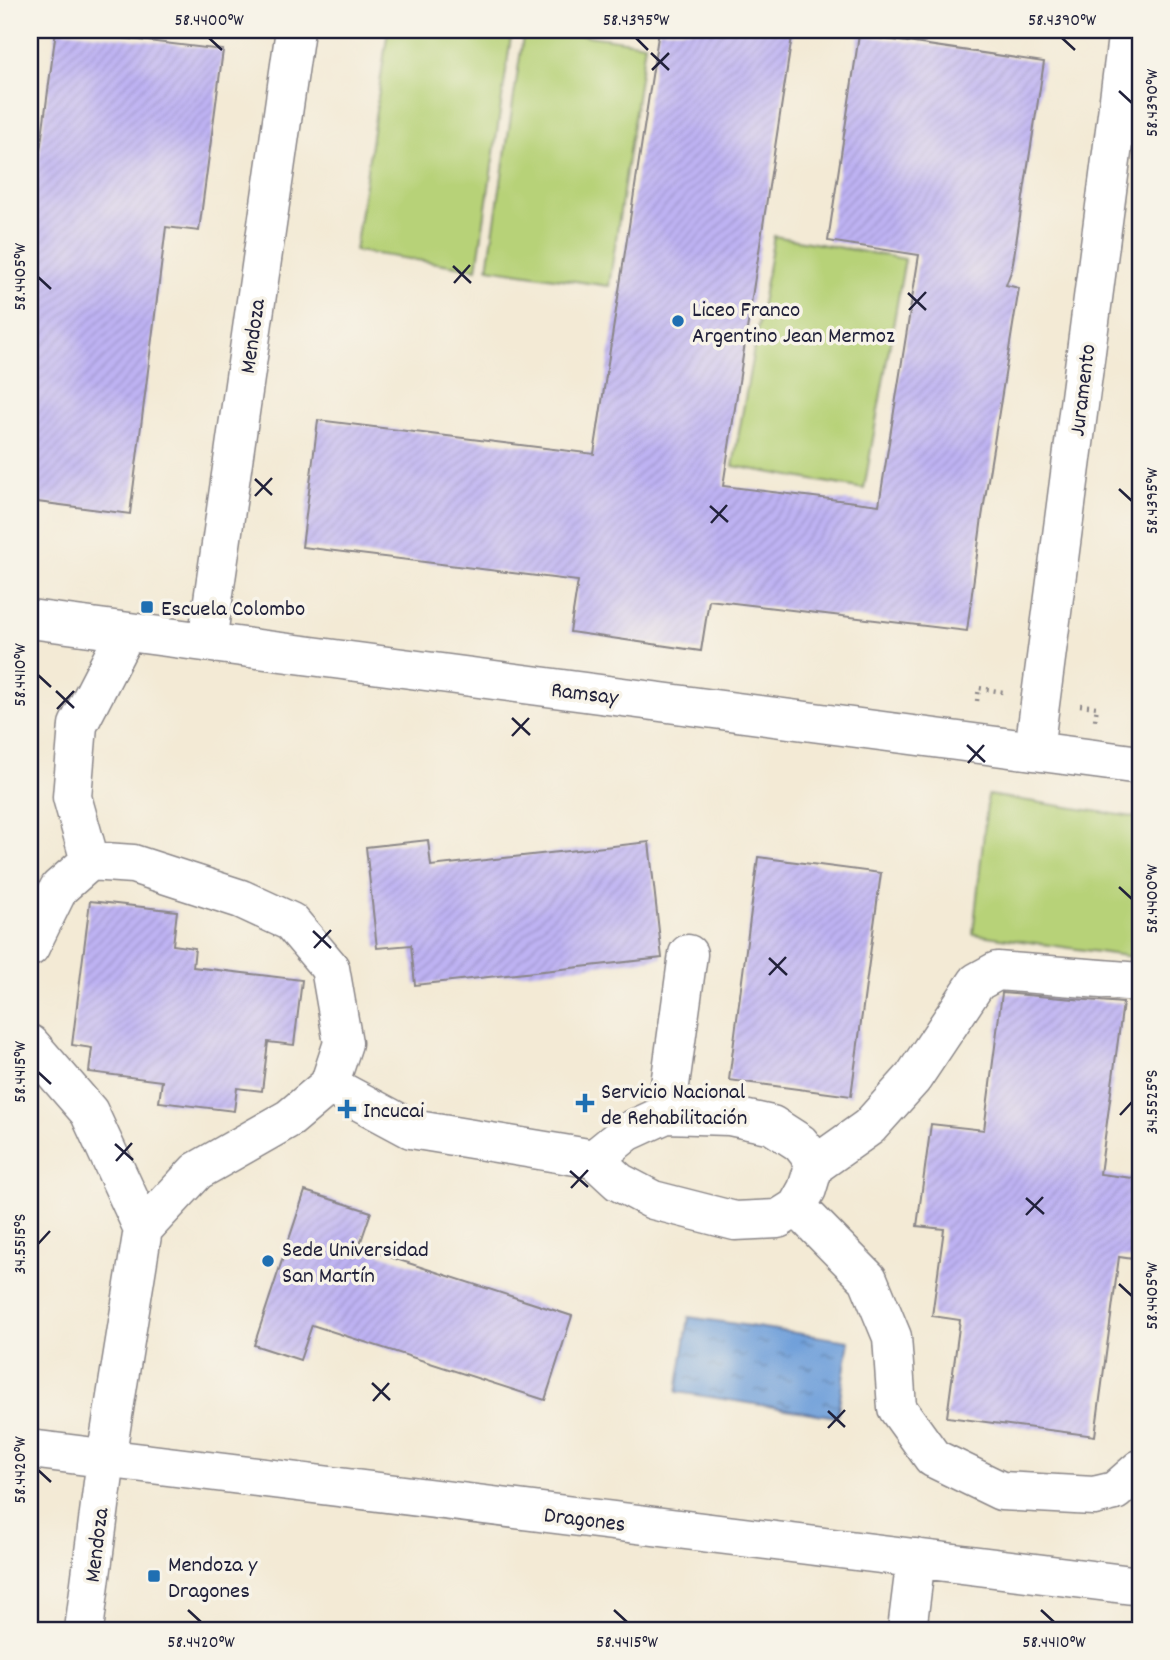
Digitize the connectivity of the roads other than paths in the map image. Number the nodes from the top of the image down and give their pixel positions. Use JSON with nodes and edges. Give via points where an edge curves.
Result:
{"nodes":[{"id":1,"x":296,"y":30,"type":"edge"},
{"id":2,"x":1128,"y":30,"type":"edge"},
{"id":3,"x":30,"y":619,"type":"edge"},
{"id":4,"x":125,"y":632,"type":"junction"},
{"id":5,"x":207,"y":642,"type":"junction"},
{"id":6,"x":1034,"y":750,"type":"junction"},
{"id":7,"x":1140,"y":765,"type":"edge"},
{"id":8,"x":90,"y":861,"type":"junction"},
{"id":9,"x":30,"y":947,"type":"edge"},
{"id":10,"x":688,"y":954,"type":"dead end"},
{"id":11,"x":1140,"y":982,"type":"edge"},
{"id":12,"x":30,"y":1044,"type":"edge"},
{"id":13,"x":329,"y":1085,"type":"junction"},
{"id":14,"x":666,"y":1114,"type":"junction"},
{"id":15,"x":594,"y":1159,"type":"junction"},
{"id":16,"x":814,"y":1166,"type":"junction"},
{"id":17,"x":797,"y":1207,"type":"junction"},
{"id":18,"x":143,"y":1229,"type":"junction"},
{"id":19,"x":30,"y":1449,"type":"edge"},
{"id":20,"x":106,"y":1460,"type":"junction"},
{"id":21,"x":1140,"y":1469,"type":"edge"},
{"id":22,"x":916,"y":1558,"type":"junction"},
{"id":23,"x":1140,"y":1586,"type":"edge"},
{"id":24,"x":85,"y":1630,"type":"edge"},
{"id":25,"x":907,"y":1630,"type":"edge"}],
"edges":[{"from":1,"to":5,"type":"street","name":"Mendoza"},
{"from":2,"to":6,"type":"street","name":"Juramento"},
{"from":3,"to":4,"type":"street","name":"Ramsay"},
{"from":4,"to":5,"type":"street","name":"Ramsay"},
{"from":4,"to":8,"type":"street","via":[[78,725],[72,797]]},
{"from":5,"to":6,"type":"street","name":"Ramsay"},
{"from":6,"to":7,"type":"street","name":"Ramsay"},
{"from":8,"to":9,"type":"street","via":[[59,888]]},
{"from":8,"to":13,"type":"street","via":[[133,863],[241,899],[291,922],[330,968],[343,1043]]},
{"from":10,"to":14,"type":"street"},
{"from":11,"to":16,"type":"street","via":[[997,971],[977,982],[913,1078],[869,1127]]},
{"from":12,"to":18,"type":"street","via":[[89,1112]]},
{"from":13,"to":15,"type":"street","via":[[411,1129]]},
{"from":13,"to":18,"type":"street","via":[[290,1118],[197,1171]]},
{"from":14,"to":15,"type":"street","via":[[626,1132]]},
{"from":14,"to":16,"type":"street","via":[[729,1116],[772,1125],[800,1143]]},
{"from":15,"to":17,"type":"street","via":[[619,1182],[653,1200],[735,1221],[778,1219]]},
{"from":16,"to":17,"type":"street"},
{"from":17,"to":21,"type":"street","via":[[868,1279],[892,1337],[897,1408],[933,1458],[1001,1491],[1094,1496],[1115,1491]]},
{"from":18,"to":20,"type":"street","name":"Mendoza"},
{"from":19,"to":20,"type":"street","name":"Dragones"},
{"from":20,"to":22,"type":"street","name":"Dragones"},
{"from":20,"to":24,"type":"street","name":"Mendoza"},
{"from":22,"to":23,"type":"street","name":"Dragones"},
{"from":22,"to":25,"type":"street"}]}
